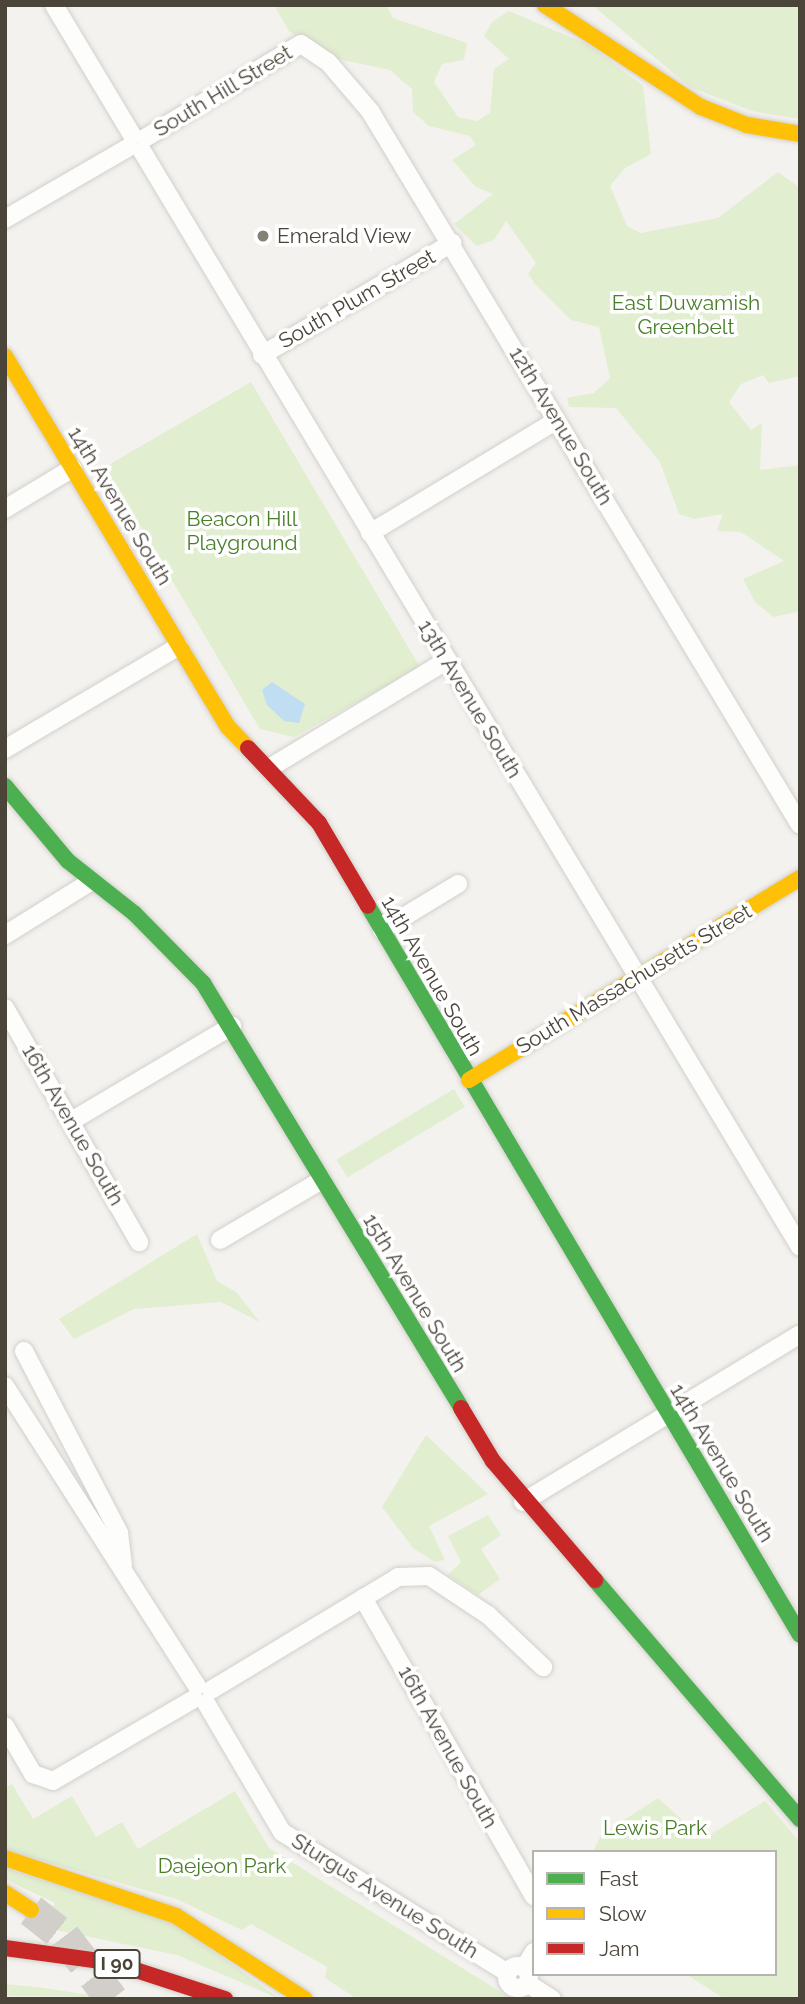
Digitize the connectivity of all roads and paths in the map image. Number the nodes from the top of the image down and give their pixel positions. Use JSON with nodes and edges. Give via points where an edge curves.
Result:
{"nodes":[{"id":1,"x":54,"y":5,"type":"edge"},
{"id":2,"x":545,"y":5,"type":"edge"},
{"id":3,"x":300,"y":44,"type":"joint"},
{"id":4,"x":800,"y":134,"type":"edge"},
{"id":5,"x":137,"y":143,"type":"junction"},
{"id":6,"x":5,"y":219,"type":"edge"},
{"id":7,"x":452,"y":243,"type":"junction"},
{"id":8,"x":262,"y":355,"type":"junction"},
{"id":9,"x":5,"y":356,"type":"edge"},
{"id":10,"x":557,"y":420,"type":"junction"},
{"id":11,"x":73,"y":468,"type":"junction"},
{"id":12,"x":5,"y":509,"type":"edge"},
{"id":13,"x":370,"y":533,"type":"junction"},
{"id":14,"x":179,"y":646,"type":"junction"},
{"id":15,"x":446,"y":661,"type":"junction"},
{"id":16,"x":5,"y":749,"type":"edge"},
{"id":17,"x":271,"y":767,"type":"junction"},
{"id":18,"x":5,"y":786,"type":"edge"},
{"id":19,"x":800,"y":825,"type":"edge"},
{"id":20,"x":800,"y":878,"type":"edge"},
{"id":21,"x":90,"y":881,"type":"junction"},
{"id":22,"x":458,"y":884,"type":"dead end"},
{"id":23,"x":382,"y":930,"type":"junction"},
{"id":24,"x":5,"y":935,"type":"edge"},
{"id":25,"x":638,"y":977,"type":"junction"},
{"id":26,"x":5,"y":1008,"type":"edge"},
{"id":27,"x":232,"y":1026,"type":"junction"},
{"id":28,"x":469,"y":1080,"type":"junction"},
{"id":29,"x":73,"y":1120,"type":"junction"},
{"id":30,"x":322,"y":1180,"type":"junction"},
{"id":31,"x":220,"y":1240,"type":"dead end"},
{"id":32,"x":139,"y":1242,"type":"dead end"},
{"id":33,"x":800,"y":1247,"type":"edge"},
{"id":34,"x":800,"y":1335,"type":"edge"},
{"id":35,"x":24,"y":1351,"type":"dead end"},
{"id":36,"x":5,"y":1385,"type":"edge"},
{"id":37,"x":668,"y":1414,"type":"junction"},
{"id":38,"x":523,"y":1502,"type":"junction"},
{"id":39,"x":123,"y":1565,"type":"junction"},
{"id":40,"x":363,"y":1598,"type":"junction"},
{"id":41,"x":800,"y":1635,"type":"edge"},
{"id":42,"x":543,"y":1667,"type":"dead end"},
{"id":43,"x":202,"y":1695,"type":"junction"},
{"id":44,"x":5,"y":1726,"type":"edge"},
{"id":45,"x":800,"y":1819,"type":"edge"},
{"id":46,"x":5,"y":1858,"type":"edge"},
{"id":47,"x":5,"y":1893,"type":"edge"},
{"id":48,"x":532,"y":1893,"type":"edge"},
{"id":49,"x":31,"y":1910,"type":"tunnel mouth"},
{"id":50,"x":5,"y":1948,"type":"edge"},
{"id":51,"x":532,"y":1955,"type":"edge"},
{"id":52,"x":520,"y":1974,"type":"junction"},
{"id":53,"x":225,"y":1999,"type":"edge"},
{"id":54,"x":305,"y":1999,"type":"edge"},
{"id":55,"x":552,"y":1999,"type":"edge"}],
"edges":[{"from":1,"to":5,"type":"street","name":"13th Avenue South"},
{"from":2,"to":4,"type":"main road","via":[[685,99],[769,129]]},
{"from":3,"to":5,"type":"street","name":"South Hill Street"},
{"from":3,"to":7,"type":"street","name":"12th Avenue South","via":[[328,62],[370,111]]},
{"from":5,"to":6,"type":"street","name":"South Hill Street"},
{"from":5,"to":8,"type":"street","name":"13th Avenue South"},
{"from":7,"to":8,"type":"street","name":"South Plum Street"},
{"from":7,"to":10,"type":"street","name":"12th Avenue South"},
{"from":8,"to":13,"type":"street","name":"13th Avenue South"},
{"from":9,"to":11,"type":"main road","name":"14th Avenue South"},
{"from":10,"to":13,"type":"street"},
{"from":10,"to":19,"type":"street","name":"12th Avenue South"},
{"from":11,"to":12,"type":"street"},
{"from":11,"to":14,"type":"main road","name":"14th Avenue South"},
{"from":13,"to":15,"type":"street","name":"13th Avenue South"},
{"from":14,"to":16,"type":"street"},
{"from":14,"to":17,"type":"main road","name":"14th Avenue South","via":[[228,727]]},
{"from":15,"to":17,"type":"street"},
{"from":15,"to":25,"type":"street","name":"13th Avenue South"},
{"from":17,"to":23,"type":"main road","name":"14th Avenue South","via":[[319,823]]},
{"from":18,"to":21,"type":"main road","name":"15th Avenue South"},
{"from":20,"to":25,"type":"main road","name":"South Massachusetts Street"},
{"from":21,"to":24,"type":"street"},
{"from":21,"to":27,"type":"main road","name":"15th Avenue South","via":[[170,947]]},
{"from":22,"to":23,"type":"street"},
{"from":23,"to":28,"type":"main road","name":"14th Avenue South"},
{"from":25,"to":28,"type":"main road","name":"South Massachusetts Street"},
{"from":25,"to":33,"type":"street","name":"13th Avenue South"},
{"from":26,"to":29,"type":"street","name":"16th Avenue South"},
{"from":27,"to":29,"type":"street"},
{"from":27,"to":30,"type":"main road","name":"15th Avenue South"},
{"from":28,"to":37,"type":"main road","name":"14th Avenue South"},
{"from":29,"to":32,"type":"street","name":"16th Avenue South"},
{"from":30,"to":31,"type":"street"},
{"from":30,"to":38,"type":"main road","name":"15th Avenue South"},
{"from":34,"to":37,"type":"street"},
{"from":35,"to":39,"type":"street","name":"Sturgus Avenue South","via":[[119,1533]]},
{"from":36,"to":39,"type":"street","name":"Sturgus Avenue South","via":[[100,1540]]},
{"from":37,"to":38,"type":"street"},
{"from":37,"to":41,"type":"main road","name":"14th Avenue South"},
{"from":38,"to":45,"type":"main road","name":"15th Avenue South"},
{"from":39,"to":43,"type":"street","name":"Sturgus Avenue South"},
{"from":40,"to":42,"type":"street","via":[[398,1577],[429,1576],[488,1615]]},
{"from":40,"to":43,"type":"street"},
{"from":40,"to":48,"type":"street","name":"16th Avenue South"},
{"from":43,"to":44,"type":"street","via":[[53,1781],[37,1779]]},
{"from":43,"to":52,"type":"street","name":"Sturgus Avenue South","via":[[282,1832]]},
{"from":46,"to":54,"type":"main road","via":[[176,1916]]},
{"from":47,"to":49,"type":"main road"},
{"from":50,"to":53,"type":"main road","number":"I 90","via":[[114,1963]]},
{"from":51,"to":52,"type":"street"},
{"from":52,"to":55,"type":"street","name":"Sturgus Avenue South"}]}
